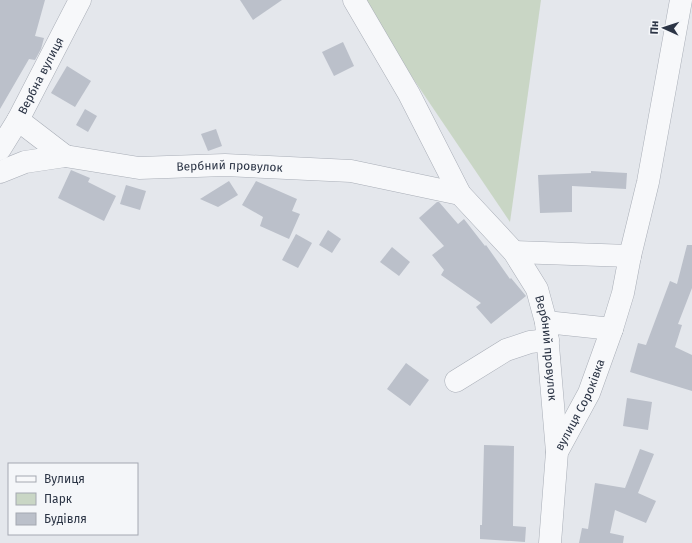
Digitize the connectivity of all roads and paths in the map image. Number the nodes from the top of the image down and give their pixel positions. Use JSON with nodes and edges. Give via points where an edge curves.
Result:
{"nodes":[{"id":1,"x":80,"y":0,"type":"edge"},
{"id":2,"x":354,"y":0,"type":"edge"},
{"id":3,"x":681,"y":0,"type":"edge"},
{"id":4,"x":18,"y":120,"type":"junction"},
{"id":5,"x":0,"y":150,"type":"edge"},
{"id":6,"x":65,"y":156,"type":"junction"},
{"id":7,"x":0,"y":172,"type":"edge"},
{"id":8,"x":460,"y":194,"type":"junction"},
{"id":9,"x":514,"y":252,"type":"junction"},
{"id":10,"x":630,"y":256,"type":"junction"},
{"id":11,"x":612,"y":329,"type":"junction"},
{"id":12,"x":547,"y":331,"type":"junction"},
{"id":13,"x":456,"y":381,"type":"dead end"},
{"id":14,"x":557,"y":452,"type":"junction"},
{"id":15,"x":550,"y":543,"type":"edge"}],
"edges":[{"from":1,"to":4,"type":"street","name":"Вербна вулиця"},
{"from":2,"to":8,"type":"street","name":"Вербний провулок","via":[[409,94]]},
{"from":3,"to":10,"type":"street","via":[[648,182]]},
{"from":4,"to":5,"type":"street","name":"Вербна вулиця"},
{"from":4,"to":6,"type":"street"},
{"from":6,"to":7,"type":"street","name":"Вербний провулок","via":[[25,162]]},
{"from":6,"to":8,"type":"street","name":"Вербний провулок","via":[[139,168],[225,165],[352,170]]},
{"from":8,"to":9,"type":"street","name":"Вербний провулок"},
{"from":9,"to":10,"type":"street"},
{"from":9,"to":12,"type":"street","name":"Вербний провулок","via":[[537,289]]},
{"from":10,"to":11,"type":"street","name":"вулиця Сороківка","via":[[623,293]]},
{"from":11,"to":12,"type":"street"},
{"from":11,"to":14,"type":"street","name":"вулиця Сороківка","via":[[589,394]]},
{"from":12,"to":13,"type":"street","via":[[530,342],[506,350]]},
{"from":12,"to":14,"type":"street","name":"Вербний провулок"},
{"from":14,"to":15,"type":"street","name":"вулиця Сороківка"}]}
